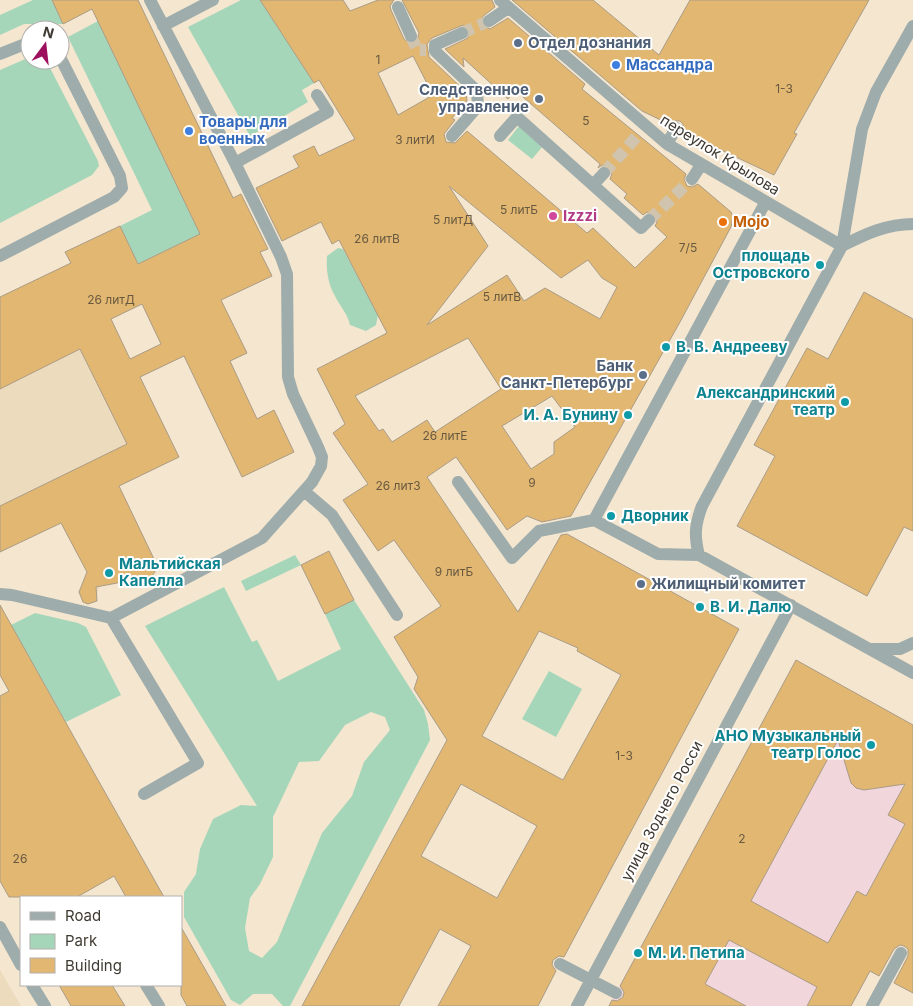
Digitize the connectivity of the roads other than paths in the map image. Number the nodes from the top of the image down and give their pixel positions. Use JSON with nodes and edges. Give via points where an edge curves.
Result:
{"nodes":[{"id":1,"x":150,"y":0,"type":"edge"},
{"id":2,"x":213,"y":0,"type":"edge"},
{"id":3,"x":504,"y":4,"type":"edge"},
{"id":4,"x":398,"y":7,"type":"dead end"},
{"id":5,"x":489,"y":21,"type":"tunnel mouth"},
{"id":6,"x":163,"y":26,"type":"junction"},
{"id":7,"x":913,"y":26,"type":"edge"},
{"id":8,"x":462,"y":33,"type":"tunnel mouth"},
{"id":9,"x":411,"y":36,"type":"tunnel mouth"},
{"id":10,"x":20,"y":46,"type":"edge"},
{"id":11,"x":0,"y":54,"type":"edge"},
{"id":12,"x":67,"y":70,"type":"edge"},
{"id":13,"x":317,"y":94,"type":"dead end"},
{"id":14,"x":676,"y":128,"type":"dead end"},
{"id":15,"x":452,"y":136,"type":"dead end"},
{"id":16,"x":500,"y":136,"type":"dead end"},
{"id":17,"x":667,"y":144,"type":"junction"},
{"id":18,"x":236,"y":162,"type":"junction"},
{"id":19,"x":701,"y":165,"type":"junction"},
{"id":20,"x":604,"y":174,"type":"tunnel mouth"},
{"id":21,"x":692,"y":179,"type":"tunnel mouth"},
{"id":22,"x":593,"y":185,"type":"junction"},
{"id":23,"x":765,"y":203,"type":"junction"},
{"id":24,"x":649,"y":220,"type":"dead end"},
{"id":25,"x":913,"y":224,"type":"edge"},
{"id":26,"x":842,"y":246,"type":"junction"},
{"id":27,"x":0,"y":256,"type":"edge"},
{"id":28,"x":458,"y":482,"type":"dead end"},
{"id":29,"x":304,"y":490,"type":"junction"},
{"id":30,"x":594,"y":520,"type":"junction"},
{"id":31,"x":699,"y":555,"type":"junction"},
{"id":32,"x":0,"y":594,"type":"edge"},
{"id":33,"x":791,"y":604,"type":"junction"},
{"id":34,"x":397,"y":615,"type":"dead end"},
{"id":35,"x":111,"y":618,"type":"junction"},
{"id":36,"x":913,"y":643,"type":"edge"},
{"id":37,"x":871,"y":649,"type":"junction"},
{"id":38,"x":913,"y":673,"type":"edge"},
{"id":39,"x":144,"y":794,"type":"dead end"},
{"id":40,"x":0,"y":927,"type":"edge"},
{"id":41,"x":901,"y":953,"type":"dead end"},
{"id":42,"x":20,"y":963,"type":"edge"},
{"id":43,"x":560,"y":964,"type":"dead end"},
{"id":44,"x":591,"y":979,"type":"junction"},
{"id":45,"x":33,"y":986,"type":"edge"},
{"id":46,"x":147,"y":986,"type":"edge"},
{"id":47,"x":616,"y":993,"type":"dead end"},
{"id":48,"x":874,"y":1005,"type":"edge"},
{"id":49,"x":44,"y":1006,"type":"edge"},
{"id":50,"x":159,"y":1006,"type":"edge"},
{"id":51,"x":577,"y":1006,"type":"edge"}],
"edges":[{"from":1,"to":6,"type":"street"},
{"from":2,"to":6,"type":"street"},
{"from":3,"to":5,"type":"street"},
{"from":3,"to":17,"type":"street","name":"переулок Крылова","via":[[642,131]]},
{"from":4,"to":9,"type":"street"},
{"from":6,"to":18,"type":"street"},
{"from":7,"to":26,"type":"street","via":[[868,111]]},
{"from":8,"to":15,"type":"street","via":[[435,45],[431,51],[477,92],[478,106]]},
{"from":10,"to":11,"type":"street"},
{"from":12,"to":27,"type":"street","via":[[122,182],[122,188],[114,197]]},
{"from":13,"to":18,"type":"street","via":[[328,112]]},
{"from":14,"to":17,"type":"street"},
{"from":16,"to":22,"type":"street","via":[[517,117]]},
{"from":17,"to":19,"type":"street","name":"переулок Крылова"},
{"from":18,"to":29,"type":"street","via":[[287,274],[288,377],[322,457],[318,475]]},
{"from":19,"to":21,"type":"street"},
{"from":19,"to":23,"type":"street","name":"переулок Крылова"},
{"from":20,"to":22,"type":"street"},
{"from":22,"to":24,"type":"street","via":[[641,228]]},
{"from":23,"to":26,"type":"street","name":"переулок Крылова"},
{"from":23,"to":30,"type":"street"},
{"from":25,"to":26,"type":"street","via":[[889,226]]},
{"from":26,"to":31,"type":"street","via":[[702,506],[696,522],[695,540]]},
{"from":28,"to":30,"type":"street","via":[[512,558],[539,531]]},
{"from":29,"to":34,"type":"street","via":[[332,515]]},
{"from":29,"to":35,"type":"street","via":[[262,538]]},
{"from":30,"to":31,"type":"street","via":[[658,554]]},
{"from":31,"to":33,"type":"street"},
{"from":32,"to":35,"type":"street"},
{"from":33,"to":37,"type":"street"},
{"from":33,"to":44,"type":"street","name":"улица Зодчего Росси"},
{"from":35,"to":39,"type":"street","via":[[198,763]]},
{"from":36,"to":37,"type":"street","via":[[900,648]]},
{"from":37,"to":38,"type":"street"},
{"from":40,"to":42,"type":"street"},
{"from":41,"to":48,"type":"street"},
{"from":43,"to":44,"type":"street"},
{"from":44,"to":47,"type":"street"},
{"from":44,"to":51,"type":"street","name":"улица Зодчего Росси"},
{"from":45,"to":49,"type":"street"},
{"from":46,"to":50,"type":"street"}]}
